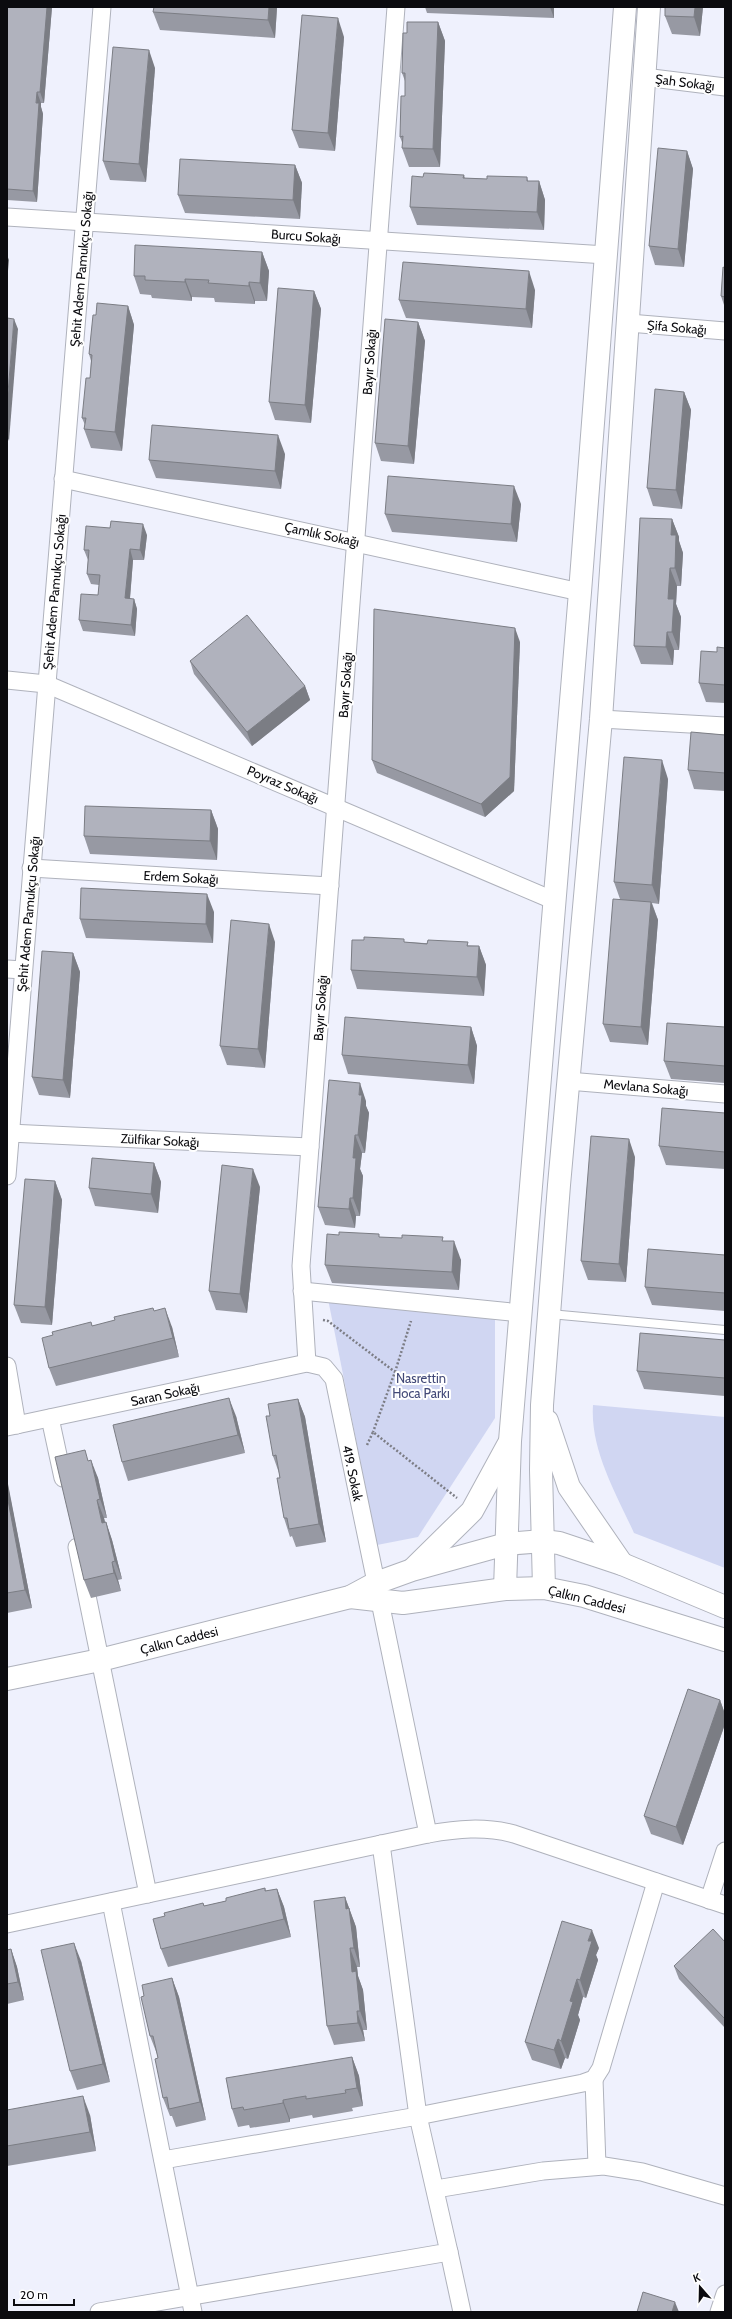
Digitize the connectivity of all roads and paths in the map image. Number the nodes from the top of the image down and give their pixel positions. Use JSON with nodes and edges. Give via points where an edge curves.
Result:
{"nodes":[{"id":1,"x":102,"y":7,"type":"edge"},
{"id":2,"x":396,"y":7,"type":"edge"},
{"id":3,"x":625,"y":7,"type":"edge"},
{"id":4,"x":649,"y":7,"type":"edge"},
{"id":5,"x":644,"y":77,"type":"junction"},
{"id":6,"x":725,"y":86,"type":"edge"},
{"id":7,"x":7,"y":217,"type":"edge"},
{"id":8,"x":85,"y":221,"type":"junction"},
{"id":9,"x":378,"y":241,"type":"junction"},
{"id":10,"x":606,"y":255,"type":"junction"},
{"id":11,"x":629,"y":323,"type":"junction"},
{"id":12,"x":725,"y":330,"type":"edge"},
{"id":13,"x":63,"y":479,"type":"junction"},
{"id":14,"x":356,"y":542,"type":"junction"},
{"id":15,"x":580,"y":592,"type":"junction"},
{"id":16,"x":7,"y":680,"type":"edge"},
{"id":17,"x":46,"y":684,"type":"junction"},
{"id":18,"x":601,"y":719,"type":"junction"},
{"id":19,"x":725,"y":726,"type":"edge"},
{"id":20,"x":336,"y":806,"type":"junction"},
{"id":21,"x":31,"y":868,"type":"junction"},
{"id":22,"x":330,"y":886,"type":"junction"},
{"id":23,"x":555,"y":901,"type":"junction"},
{"id":24,"x":15,"y":970,"type":"edge"},
{"id":25,"x":568,"y":1081,"type":"junction"},
{"id":26,"x":725,"y":1094,"type":"edge"},
{"id":27,"x":10,"y":1133,"type":"junction"},
{"id":28,"x":310,"y":1147,"type":"junction"},
{"id":29,"x":7,"y":1176,"type":"edge"},
{"id":30,"x":302,"y":1291,"type":"junction"},
{"id":31,"x":417,"y":1303,"type":"junction"},
{"id":32,"x":521,"y":1313,"type":"junction"},
{"id":33,"x":549,"y":1314,"type":"junction"},
{"id":34,"x":304,"y":1318,"type":"junction"},
{"id":35,"x":725,"y":1330,"type":"edge"},
{"id":36,"x":307,"y":1363,"type":"junction"},
{"id":37,"x":7,"y":1366,"type":"edge"},
{"id":38,"x":324,"y":1367,"type":"joint"},
{"id":39,"x":395,"y":1372,"type":"junction"},
{"id":40,"x":542,"y":1405,"type":"junction"},
{"id":41,"x":50,"y":1418,"type":"junction"},
{"id":42,"x":12,"y":1426,"type":"edge"},
{"id":43,"x":373,"y":1432,"type":"junction"},
{"id":44,"x":510,"y":1441,"type":"junction"},
{"id":45,"x":368,"y":1451,"type":"dead end"},
{"id":46,"x":66,"y":1496,"type":"edge"},
{"id":47,"x":472,"y":1511,"type":"junction"},
{"id":48,"x":74,"y":1535,"type":"edge"},
{"id":49,"x":543,"y":1541,"type":"junction"},
{"id":50,"x":506,"y":1544,"type":"junction"},
{"id":51,"x":622,"y":1564,"type":"junction"},
{"id":52,"x":412,"y":1570,"type":"junction"},
{"id":53,"x":544,"y":1588,"type":"junction"},
{"id":54,"x":505,"y":1589,"type":"junction"},
{"id":55,"x":378,"y":1592,"type":"junction"},
{"id":56,"x":725,"y":1607,"type":"edge"},
{"id":57,"x":725,"y":1640,"type":"edge"},
{"id":58,"x":100,"y":1660,"type":"junction"},
{"id":59,"x":7,"y":1679,"type":"edge"},
{"id":60,"x":428,"y":1834,"type":"junction"},
{"id":61,"x":381,"y":1844,"type":"junction"},
{"id":62,"x":725,"y":1851,"type":"edge"},
{"id":63,"x":656,"y":1882,"type":"junction"},
{"id":64,"x":148,"y":1894,"type":"junction"},
{"id":65,"x":111,"y":1902,"type":"junction"},
{"id":66,"x":717,"y":1902,"type":"edge"},
{"id":67,"x":7,"y":1924,"type":"edge"},
{"id":68,"x":594,"y":2079,"type":"junction"},
{"id":69,"x":418,"y":2116,"type":"junction"},
{"id":70,"x":163,"y":2160,"type":"junction"},
{"id":71,"x":597,"y":2166,"type":"junction"},
{"id":72,"x":436,"y":2189,"type":"junction"},
{"id":73,"x":725,"y":2196,"type":"edge"},
{"id":74,"x":449,"y":2252,"type":"junction"},
{"id":75,"x":725,"y":2294,"type":"edge"},
{"id":76,"x":191,"y":2304,"type":"edge"},
{"id":77,"x":99,"y":2312,"type":"edge"},
{"id":78,"x":462,"y":2312,"type":"edge"},
{"id":79,"x":719,"y":2312,"type":"edge"}],
"edges":[{"from":1,"to":8,"type":"street","name":"Şehit Adem Pamukçu Sokağı"},
{"from":2,"to":9,"type":"street","name":"Bayır Sokağı"},
{"from":3,"to":10,"type":"main road"},
{"from":4,"to":5,"type":"main road"},
{"from":5,"to":6,"type":"street","name":"Şah Sokağı"},
{"from":5,"to":11,"type":"main road"},
{"from":7,"to":8,"type":"street","name":"Burcu Sokağı"},
{"from":8,"to":9,"type":"street","name":"Burcu Sokağı"},
{"from":8,"to":13,"type":"street","name":"Şehit Adem Pamukçu Sokağı"},
{"from":9,"to":10,"type":"street","name":"Burcu Sokağı"},
{"from":9,"to":14,"type":"street","name":"Bayır Sokağı"},
{"from":10,"to":15,"type":"main road"},
{"from":11,"to":12,"type":"street","name":"Şifa Sokağı"},
{"from":11,"to":18,"type":"main road"},
{"from":13,"to":14,"type":"street","name":"Çamlık Sokağı"},
{"from":13,"to":17,"type":"street","name":"Şehit Adem Pamukçu Sokağı"},
{"from":14,"to":15,"type":"street","name":"Çamlık Sokağı"},
{"from":14,"to":20,"type":"street","name":"Bayır Sokağı"},
{"from":15,"to":23,"type":"main road"},
{"from":16,"to":17,"type":"street","name":"Poyraz Sokağı"},
{"from":17,"to":20,"type":"street","name":"Poyraz Sokağı"},
{"from":17,"to":21,"type":"street","name":"Şehit Adem Pamukçu Sokağı"},
{"from":18,"to":19,"type":"street"},
{"from":18,"to":25,"type":"main road"},
{"from":20,"to":22,"type":"street","name":"Bayır Sokağı"},
{"from":20,"to":23,"type":"street","name":"Poyraz Sokağı"},
{"from":21,"to":22,"type":"street","name":"Erdem Sokağı"},
{"from":21,"to":24,"type":"street","name":"Şehit Adem Pamukçu Sokağı"},
{"from":22,"to":28,"type":"street","name":"Bayır Sokağı"},
{"from":23,"to":32,"type":"main road"},
{"from":24,"to":27,"type":"street","name":"Şehit Adem Pamukçu Sokağı"},
{"from":25,"to":26,"type":"street","name":"Mevlana Sokağı"},
{"from":25,"to":33,"type":"main road"},
{"from":27,"to":28,"type":"street","name":"Zülfikar Sokağı"},
{"from":27,"to":29,"type":"street","name":"Şehit Adem Pamukçu Sokağı"},
{"from":28,"to":30,"type":"street","name":"Bayır Sokağı","via":[[301,1266]]},
{"from":30,"to":31,"type":"street"},
{"from":30,"to":34,"type":"street","name":"Bayır Sokağı"},
{"from":31,"to":32,"type":"street"},
{"from":31,"to":39,"type":"path"},
{"from":32,"to":44,"type":"main road"},
{"from":33,"to":35,"type":"lane"},
{"from":33,"to":40,"type":"main road"},
{"from":34,"to":36,"type":"street","name":"Bayır Sokağı"},
{"from":34,"to":39,"type":"path","via":[[328,1321]]},
{"from":36,"to":38,"type":"street","name":"Saran Sokağı"},
{"from":36,"to":41,"type":"street","name":"Saran Sokağı"},
{"from":37,"to":42,"type":"street"},
{"from":38,"to":55,"type":"street","name":"419. Sokak","via":[[334,1379]]},
{"from":39,"to":43,"type":"path"},
{"from":40,"to":49,"type":"main road"},
{"from":40,"to":51,"type":"main road","via":[[569,1487]]},
{"from":41,"to":42,"type":"street","name":"Saran Sokağı"},
{"from":41,"to":46,"type":"street"},
{"from":43,"to":45,"type":"path","via":[[367,1444]]},
{"from":43,"to":47,"type":"path"},
{"from":44,"to":47,"type":"main road","name":"Çalkın Caddesi"},
{"from":44,"to":50,"type":"main road"},
{"from":47,"to":52,"type":"main road","name":"Çalkın Caddesi"},
{"from":48,"to":58,"type":"street"},
{"from":49,"to":50,"type":"main road","name":"Çalkın Caddesi"},
{"from":49,"to":51,"type":"main road","name":"Çalkın Caddesi","via":[[559,1542]]},
{"from":49,"to":53,"type":"main road"},
{"from":50,"to":52,"type":"main road","name":"Çalkın Caddesi"},
{"from":50,"to":54,"type":"main road"},
{"from":51,"to":56,"type":"main road","name":"Çalkın Caddesi"},
{"from":52,"to":55,"type":"main road","name":"Çalkın Caddesi"},
{"from":53,"to":54,"type":"main road","name":"Çalkın Caddesi"},
{"from":53,"to":57,"type":"main road","name":"Çalkın Caddesi","via":[[584,1596]]},
{"from":54,"to":55,"type":"main road","name":"Çalkın Caddesi","via":[[403,1603]]},
{"from":55,"to":58,"type":"main road","name":"Çalkın Caddesi"},
{"from":55,"to":60,"type":"street","name":"419. Sokak"},
{"from":58,"to":59,"type":"main road","name":"Çalkın Caddesi"},
{"from":58,"to":64,"type":"street"},
{"from":60,"to":61,"type":"street"},
{"from":60,"to":63,"type":"street","via":[[477,1828],[501,1830]]},
{"from":61,"to":64,"type":"street"},
{"from":61,"to":69,"type":"street"},
{"from":62,"to":66,"type":"street"},
{"from":63,"to":66,"type":"street"},
{"from":63,"to":68,"type":"street","via":[[601,2068]]},
{"from":64,"to":65,"type":"street"},
{"from":65,"to":67,"type":"street"},
{"from":65,"to":70,"type":"street"},
{"from":68,"to":69,"type":"street"},
{"from":68,"to":71,"type":"street"},
{"from":69,"to":70,"type":"street"},
{"from":69,"to":72,"type":"street"},
{"from":70,"to":76,"type":"street"},
{"from":71,"to":72,"type":"street","via":[[543,2171]]},
{"from":71,"to":73,"type":"street","via":[[642,2172]]},
{"from":72,"to":74,"type":"street"},
{"from":74,"to":76,"type":"street"},
{"from":74,"to":78,"type":"street"},
{"from":75,"to":79,"type":"street"},
{"from":76,"to":77,"type":"street"}]}
